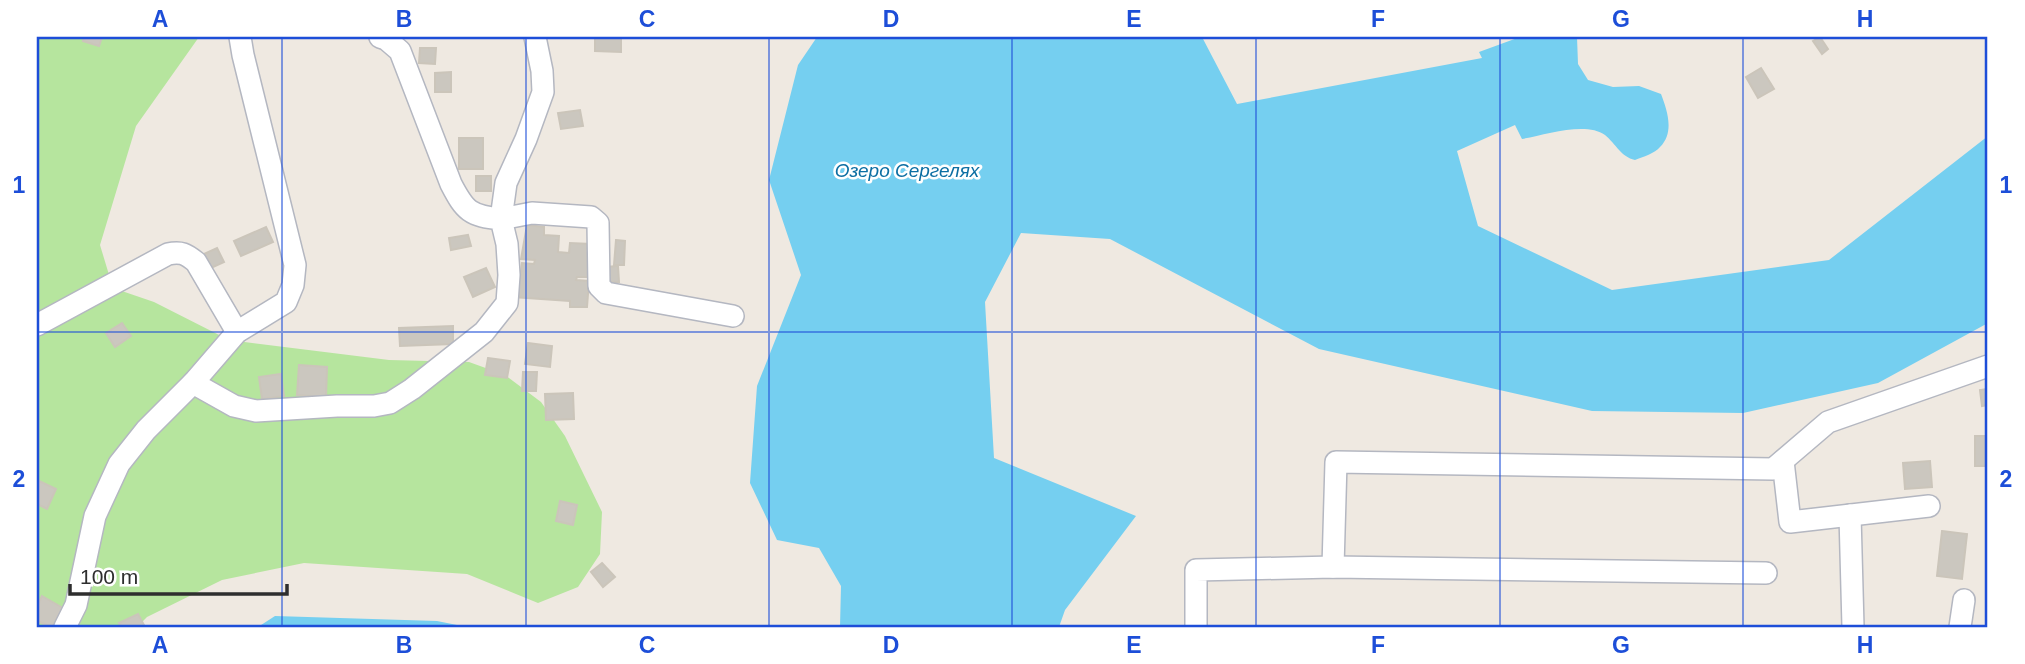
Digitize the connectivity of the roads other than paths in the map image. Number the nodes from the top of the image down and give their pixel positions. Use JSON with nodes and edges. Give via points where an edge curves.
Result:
{"nodes":[{"id":1,"x":240,"y":37,"type":"edge"},
{"id":2,"x":380,"y":37,"type":"edge"},
{"id":3,"x":535,"y":37,"type":"edge"},
{"id":4,"x":501,"y":219,"type":"junction"},
{"id":5,"x":733,"y":316,"type":"dead end"},
{"id":6,"x":37,"y":325,"type":"edge"},
{"id":7,"x":237,"y":332,"type":"junction"},
{"id":8,"x":1988,"y":366,"type":"edge"},
{"id":9,"x":193,"y":383,"type":"junction"},
{"id":10,"x":1783,"y":461,"type":"junction"},
{"id":11,"x":1929,"y":506,"type":"dead end"},
{"id":12,"x":1850,"y":515,"type":"junction"},
{"id":13,"x":1333,"y":567,"type":"junction"},
{"id":14,"x":1766,"y":573,"type":"dead end"},
{"id":15,"x":1964,"y":600,"type":"dead end"},
{"id":16,"x":65,"y":627,"type":"edge"},
{"id":17,"x":1196,"y":627,"type":"edge"},
{"id":18,"x":1853,"y":627,"type":"edge"},
{"id":19,"x":1960,"y":627,"type":"edge"}],
"edges":[{"from":1,"to":7,"type":"street","via":[[295,265],[286,302]]},
{"from":2,"to":4,"type":"street","via":[[400,51],[462,205],[472,214]]},
{"from":3,"to":4,"type":"street","via":[[543,92],[506,183]]},
{"from":4,"to":5,"type":"street","via":[[532,213],[591,217],[598,223],[599,286],[606,293]]},
{"from":4,"to":9,"type":"street","via":[[507,244],[507,303],[484,332],[390,403],[256,411],[234,406]]},
{"from":6,"to":7,"type":"street","via":[[178,251],[196,262]]},
{"from":7,"to":9,"type":"street"},
{"from":8,"to":10,"type":"street","via":[[1828,422]]},
{"from":9,"to":16,"type":"street","via":[[119,464],[95,516],[75,605]]},
{"from":10,"to":12,"type":"street","via":[[1790,522]]},
{"from":10,"to":13,"type":"street","via":[[1773,469],[1336,462]]},
{"from":11,"to":12,"type":"street"},
{"from":12,"to":18,"type":"street"},
{"from":13,"to":14,"type":"street"},
{"from":13,"to":17,"type":"street","via":[[1196,570]]},
{"from":15,"to":19,"type":"street"}]}
